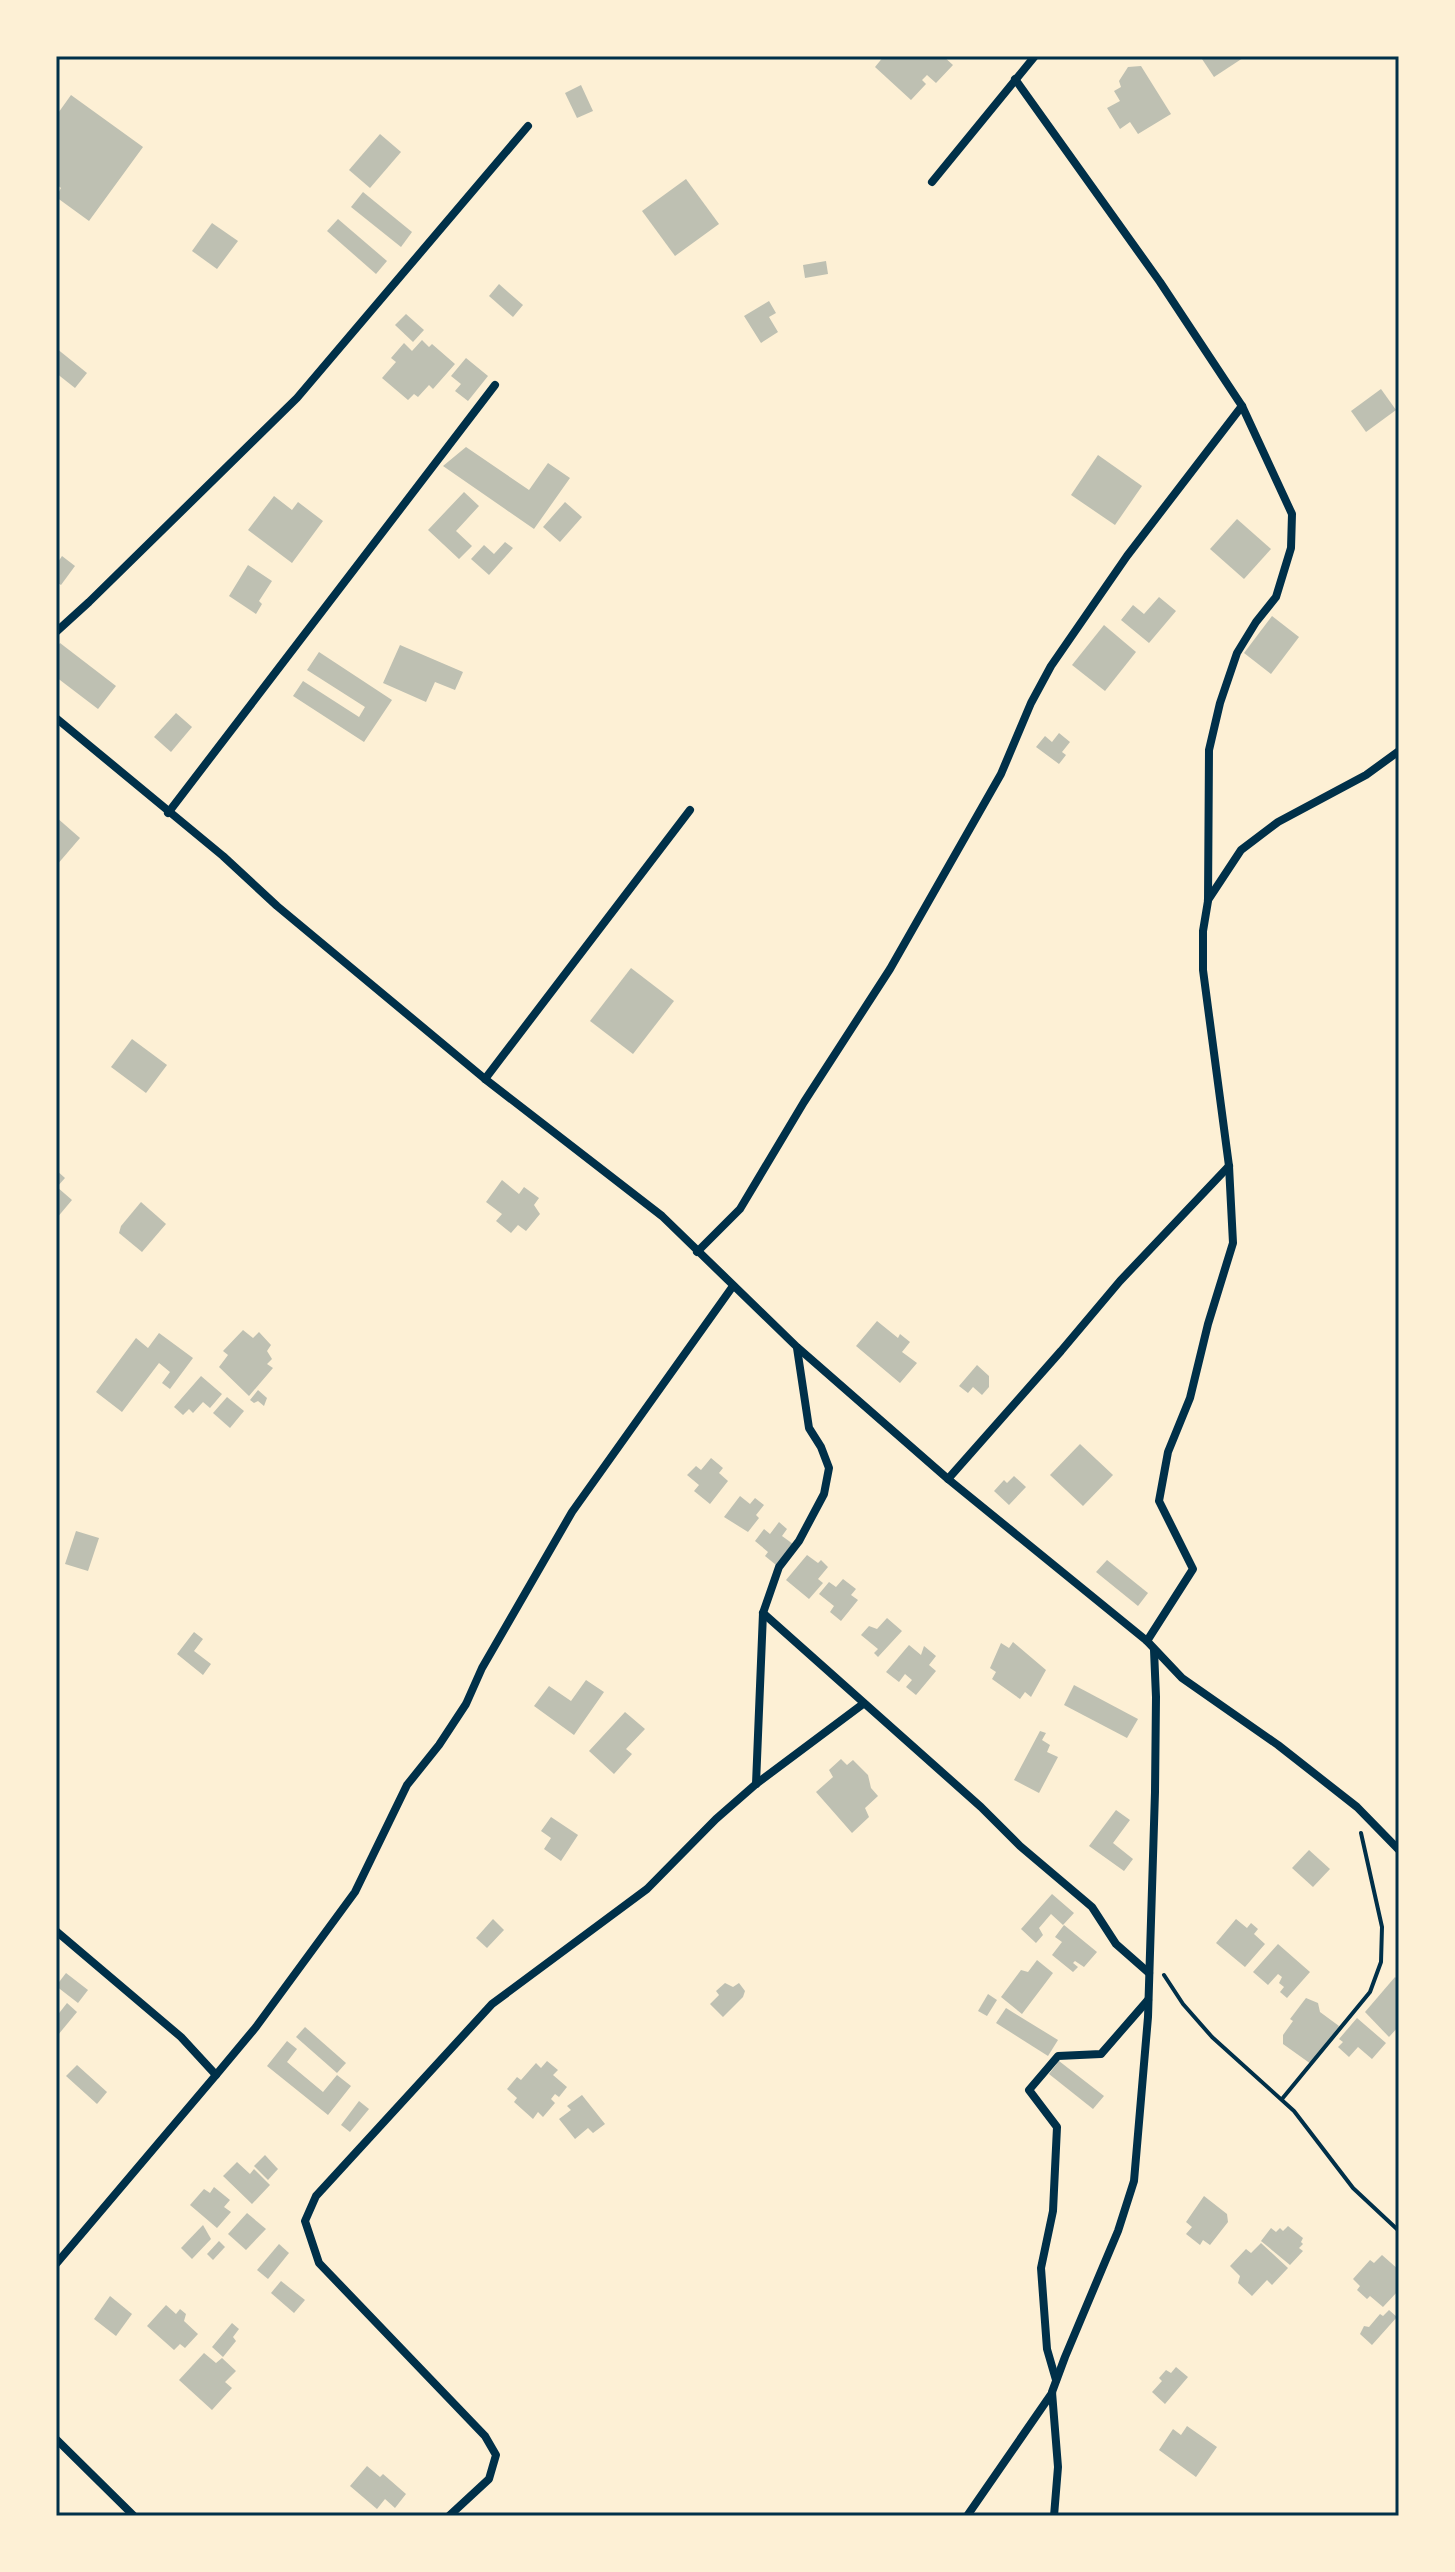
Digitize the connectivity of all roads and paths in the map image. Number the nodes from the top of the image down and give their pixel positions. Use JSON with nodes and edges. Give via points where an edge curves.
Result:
{"nodes":[{"id":1,"x":1035,"y":56,"type":"edge"},
{"id":2,"x":1015,"y":79,"type":"junction"},
{"id":3,"x":528,"y":126,"type":"dead end"},
{"id":4,"x":932,"y":182,"type":"dead end"},
{"id":5,"x":495,"y":385,"type":"dead end"},
{"id":6,"x":1242,"y":406,"type":"junction"},
{"id":7,"x":56,"y":632,"type":"edge"},
{"id":8,"x":56,"y":718,"type":"edge"},
{"id":9,"x":1399,"y":751,"type":"edge"},
{"id":10,"x":690,"y":810,"type":"dead end"},
{"id":11,"x":168,"y":813,"type":"junction"},
{"id":12,"x":1208,"y":901,"type":"junction"},
{"id":13,"x":485,"y":1079,"type":"junction"},
{"id":14,"x":1229,"y":1166,"type":"junction"},
{"id":15,"x":697,"y":1252,"type":"junction"},
{"id":16,"x":733,"y":1286,"type":"junction"},
{"id":17,"x":797,"y":1347,"type":"junction"},
{"id":18,"x":948,"y":1479,"type":"junction"},
{"id":19,"x":763,"y":1613,"type":"junction"},
{"id":20,"x":1150,"y":1645,"type":"junction"},
{"id":21,"x":863,"y":1704,"type":"junction"},
{"id":22,"x":756,"y":1784,"type":"junction"},
{"id":23,"x":1357,"y":1807,"type":"junction"},
{"id":24,"x":1399,"y":1850,"type":"edge"},
{"id":25,"x":56,"y":1931,"type":"edge"},
{"id":26,"x":1149,"y":1952,"type":"junction"},
{"id":27,"x":1149,"y":1973,"type":"junction"},
{"id":28,"x":1148,"y":1999,"type":"junction"},
{"id":29,"x":216,"y":2075,"type":"junction"},
{"id":30,"x":1282,"y":2099,"type":"junction"},
{"id":31,"x":1399,"y":2231,"type":"edge"},
{"id":32,"x":56,"y":2264,"type":"edge"},
{"id":33,"x":1056,"y":2381,"type":"junction"},
{"id":34,"x":1052,"y":2392,"type":"junction"},
{"id":35,"x":56,"y":2439,"type":"edge"},
{"id":36,"x":134,"y":2516,"type":"edge"},
{"id":37,"x":449,"y":2516,"type":"edge"},
{"id":38,"x":967,"y":2516,"type":"edge"},
{"id":39,"x":1054,"y":2516,"type":"edge"}],
"edges":[{"from":1,"to":2,"type":"street"},
{"from":2,"to":4,"type":"street"},
{"from":2,"to":6,"type":"street"},
{"from":3,"to":7,"type":"street","via":[[297,398]]},
{"from":5,"to":11,"type":"street"},
{"from":6,"to":12,"type":"street","via":[[1292,514],[1291,548],[1276,597],[1237,653],[1220,703],[1209,750]]},
{"from":6,"to":15,"type":"street","via":[[1051,666],[1001,774],[890,969],[740,1209]]},
{"from":8,"to":11,"type":"street"},
{"from":9,"to":12,"type":"street","via":[[1278,822],[1241,850]]},
{"from":10,"to":13,"type":"street"},
{"from":11,"to":13,"type":"street"},
{"from":12,"to":14,"type":"street","via":[[1203,970]]},
{"from":13,"to":15,"type":"street","via":[[662,1216]]},
{"from":14,"to":18,"type":"street","via":[[1120,1281]]},
{"from":14,"to":20,"type":"street","via":[[1233,1243],[1190,1398],[1168,1452],[1159,1501],[1193,1569]]},
{"from":15,"to":16,"type":"street"},
{"from":16,"to":17,"type":"street"},
{"from":16,"to":29,"type":"street","via":[[572,1512],[466,1704],[407,1785],[355,1892]]},
{"from":17,"to":18,"type":"street"},
{"from":17,"to":19,"type":"street","via":[[809,1428],[829,1468],[824,1494],[779,1567]]},
{"from":18,"to":20,"type":"street"},
{"from":19,"to":21,"type":"street"},
{"from":19,"to":22,"type":"street"},
{"from":20,"to":23,"type":"street","via":[[1182,1678]]},
{"from":20,"to":26,"type":"street","via":[[1156,1697]]},
{"from":21,"to":22,"type":"street"},
{"from":21,"to":27,"type":"street","via":[[1092,1907],[1116,1944]]},
{"from":22,"to":37,"type":"street","via":[[647,1889],[492,2004],[316,2196],[305,2221],[319,2263],[485,2436],[496,2455],[489,2479]]},
{"from":23,"to":24,"type":"street"},
{"from":23,"to":30,"type":"path","via":[[1382,1927],[1381,1962],[1370,1992]]},
{"from":25,"to":29,"type":"street","via":[[181,2037]]},
{"from":26,"to":27,"type":"street"},
{"from":26,"to":30,"type":"path","via":[[1212,2037]]},
{"from":27,"to":28,"type":"street"},
{"from":28,"to":33,"type":"street","via":[[1134,2181]]},
{"from":28,"to":33,"type":"street","via":[[1101,2054],[1058,2056],[1029,2090],[1057,2127],[1054,2199],[1041,2268],[1047,2349]]},
{"from":29,"to":32,"type":"street"},
{"from":30,"to":31,"type":"path","via":[[1353,2188]]},
{"from":33,"to":34,"type":"street"},
{"from":34,"to":38,"type":"street"},
{"from":34,"to":39,"type":"street","via":[[1058,2467]]},
{"from":35,"to":36,"type":"street"}]}
